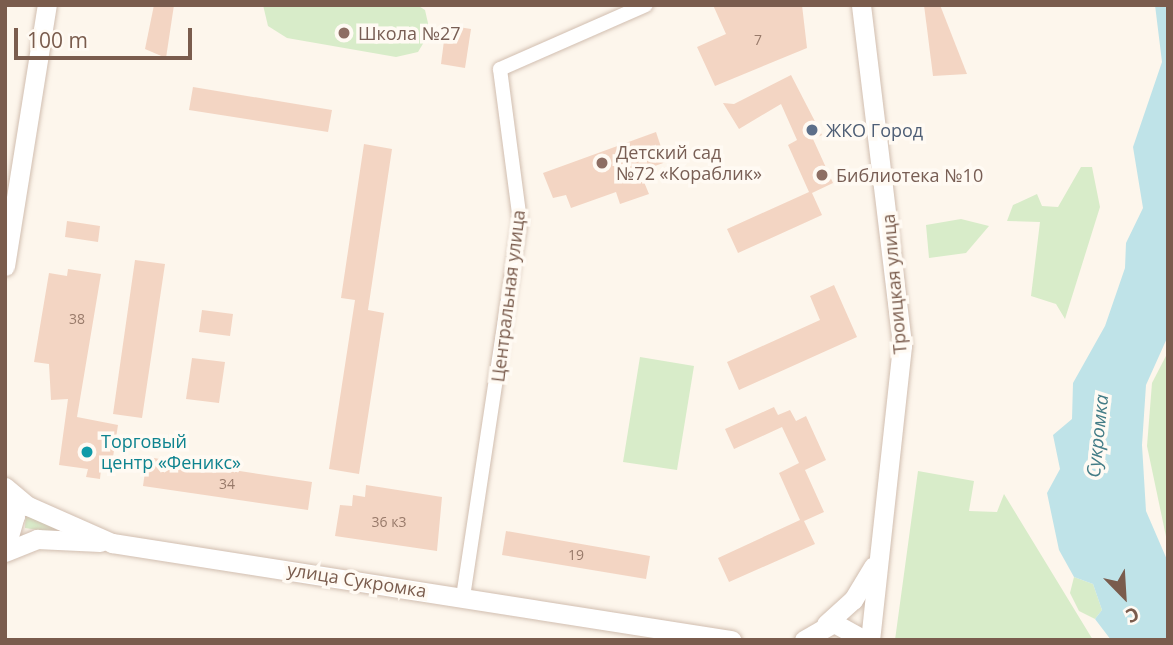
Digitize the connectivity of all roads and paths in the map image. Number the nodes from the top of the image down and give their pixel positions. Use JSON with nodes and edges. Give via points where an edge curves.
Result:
{"nodes":[{"id":1,"x":47,"y":5,"type":"edge"},
{"id":2,"x":646,"y":5,"type":"edge"},
{"id":3,"x":861,"y":5,"type":"edge"},
{"id":4,"x":5,"y":266,"type":"edge"},
{"id":5,"x":5,"y":487,"type":"edge"},
{"id":6,"x":112,"y":543,"type":"junction"},
{"id":7,"x":5,"y":551,"type":"edge"},
{"id":8,"x":875,"y":563,"type":"junction"},
{"id":9,"x":463,"y":597,"type":"junction"},
{"id":10,"x":813,"y":632,"type":"edge"},
{"id":11,"x":726,"y":639,"type":"edge"},
{"id":12,"x":789,"y":640,"type":"edge"},
{"id":13,"x":864,"y":640,"type":"edge"},
{"id":14,"x":870,"y":640,"type":"edge"}],
"edges":[{"from":1,"to":4,"type":"street"},
{"from":2,"to":9,"type":"street","name":"Центральная улица","via":[[500,69],[520,221]]},
{"from":3,"to":8,"type":"street","name":"Троицкая улица","via":[[902,346]]},
{"from":5,"to":6,"type":"street","name":"улица Сукромка","via":[[28,506]]},
{"from":5,"to":7,"type":"street","via":[[15,516]]},
{"from":6,"to":7,"type":"street","via":[[37,539]]},
{"from":6,"to":9,"type":"street","name":"улица Сукромка"},
{"from":8,"to":10,"type":"street","name":"Троицкая улица","via":[[853,600]]},
{"from":8,"to":14,"type":"street","name":"Троицкая улица"},
{"from":9,"to":11,"type":"street","name":"улица Сукромка"},
{"from":10,"to":12,"type":"street"},
{"from":10,"to":13,"type":"street","via":[[850,627]]}]}
